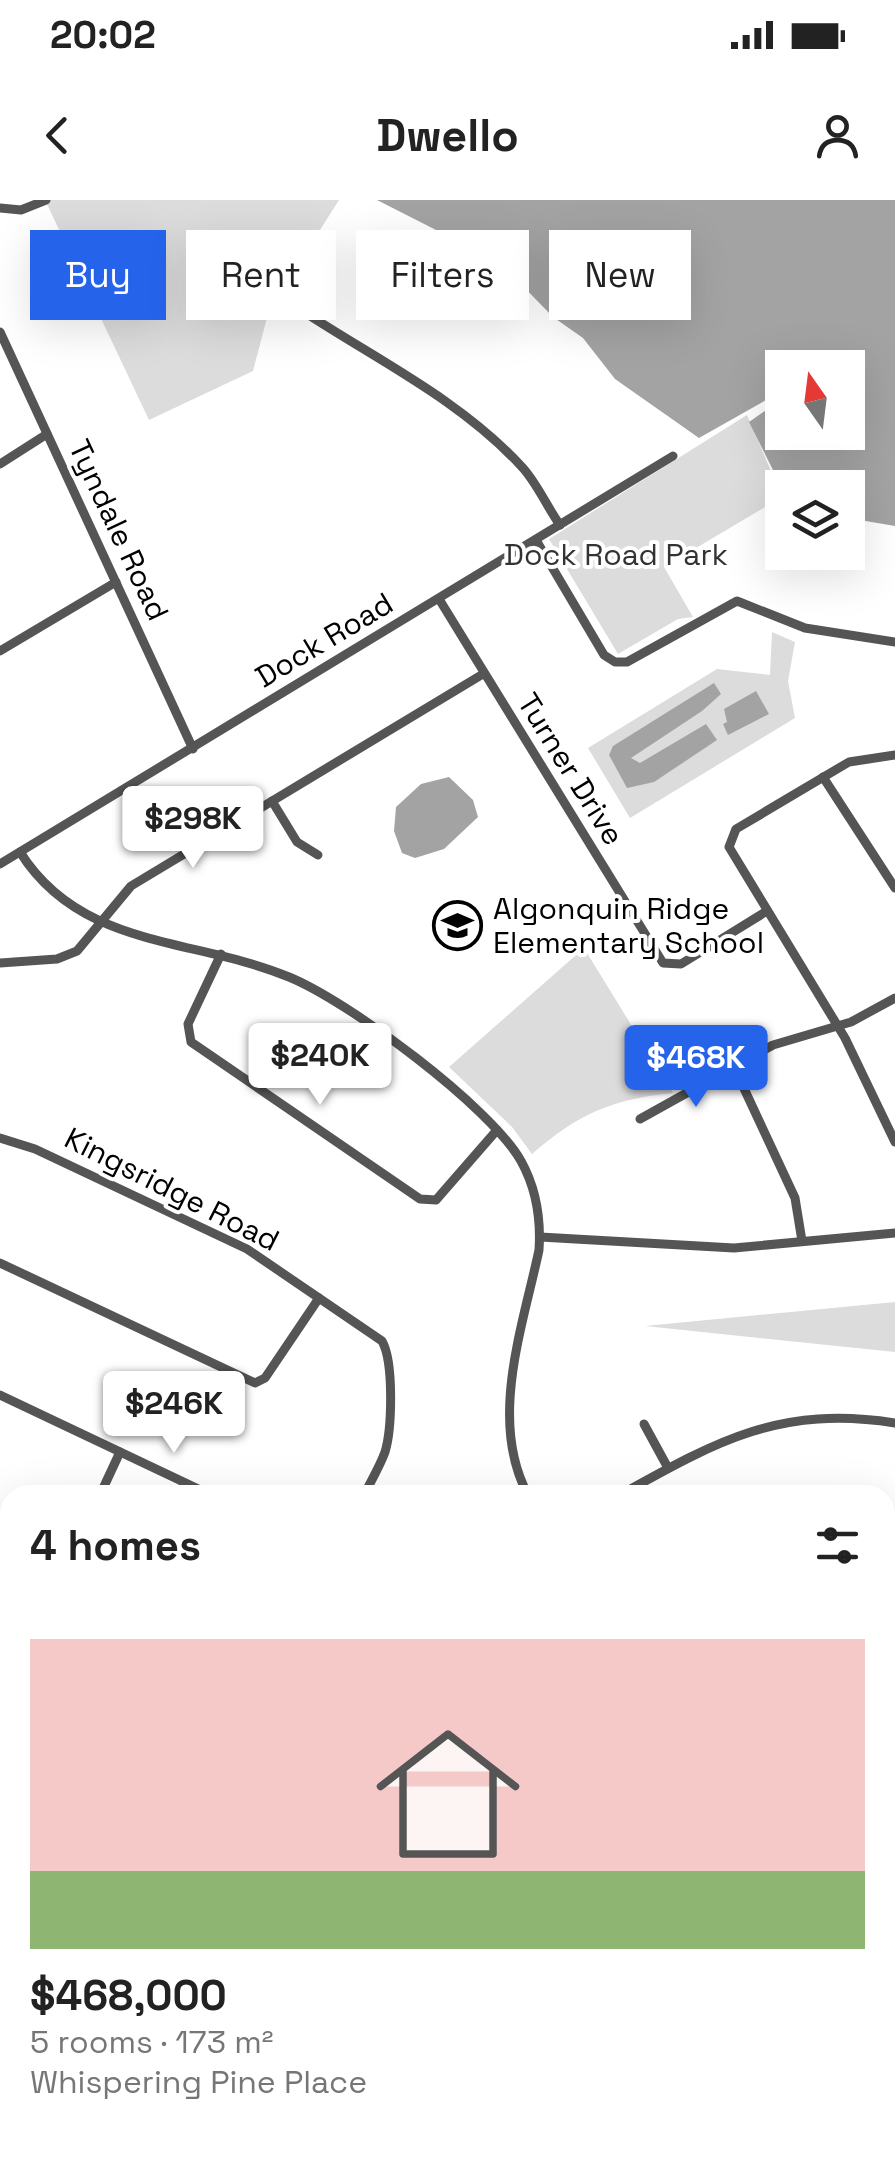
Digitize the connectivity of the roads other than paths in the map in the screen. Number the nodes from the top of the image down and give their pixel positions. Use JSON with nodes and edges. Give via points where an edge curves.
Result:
{"nodes":[{"id":1,"x":46,"y":200,"type":"edge"},
{"id":2,"x":0,"y":208,"type":"edge"},
{"id":3,"x":318,"y":320,"type":"edge"},
{"id":4,"x":0,"y":332,"type":"edge"},
{"id":5,"x":47,"y":434,"type":"junction"},
{"id":6,"x":672,"y":456,"type":"dead end"},
{"id":7,"x":0,"y":464,"type":"edge"},
{"id":8,"x":560,"y":525,"type":"junction"},
{"id":9,"x":536,"y":540,"type":"junction"},
{"id":10,"x":116,"y":582,"type":"junction"},
{"id":11,"x":439,"y":599,"type":"junction"},
{"id":12,"x":895,"y":642,"type":"edge"},
{"id":13,"x":0,"y":651,"type":"edge"},
{"id":14,"x":483,"y":674,"type":"junction"},
{"id":15,"x":193,"y":748,"type":"junction"},
{"id":16,"x":895,"y":755,"type":"edge"},
{"id":17,"x":823,"y":777,"type":"junction"},
{"id":18,"x":272,"y":802,"type":"junction"},
{"id":19,"x":20,"y":852,"type":"junction"},
{"id":20,"x":318,"y":855,"type":"dead end"},
{"id":21,"x":0,"y":864,"type":"edge"},
{"id":22,"x":895,"y":888,"type":"edge"},
{"id":23,"x":767,"y":911,"type":"junction"},
{"id":24,"x":98,"y":924,"type":"junction"},
{"id":25,"x":221,"y":954,"type":"junction"},
{"id":26,"x":0,"y":963,"type":"edge"},
{"id":27,"x":895,"y":998,"type":"edge"},
{"id":28,"x":837,"y":1026,"type":"junction"},
{"id":29,"x":734,"y":1066,"type":"junction"},
{"id":30,"x":640,"y":1119,"type":"dead end"},
{"id":31,"x":497,"y":1130,"type":"junction"},
{"id":32,"x":0,"y":1138,"type":"edge"},
{"id":33,"x":895,"y":1142,"type":"edge"},
{"id":34,"x":895,"y":1234,"type":"edge"},
{"id":35,"x":540,"y":1236,"type":"junction"},
{"id":36,"x":802,"y":1241,"type":"junction"},
{"id":37,"x":0,"y":1263,"type":"edge"},
{"id":38,"x":319,"y":1298,"type":"junction"},
{"id":39,"x":0,"y":1395,"type":"edge"},
{"id":40,"x":895,"y":1423,"type":"edge"},
{"id":41,"x":644,"y":1424,"type":"dead end"},
{"id":42,"x":120,"y":1452,"type":"junction"},
{"id":43,"x":668,"y":1468,"type":"junction"},
{"id":44,"x":105,"y":1485,"type":"edge"},
{"id":45,"x":189,"y":1485,"type":"edge"},
{"id":46,"x":368,"y":1485,"type":"edge"},
{"id":47,"x":525,"y":1485,"type":"edge"},
{"id":48,"x":638,"y":1485,"type":"edge"}],
"edges":[{"from":1,"to":2,"type":"street","via":[[21,210]]},
{"from":3,"to":8,"type":"street","via":[[468,420],[523,468]]},
{"from":4,"to":5,"type":"street","name":"Tyndale Road"},
{"from":5,"to":7,"type":"street"},
{"from":5,"to":10,"type":"street","name":"Tyndale Road"},
{"from":6,"to":8,"type":"street","name":"Dock Road"},
{"from":8,"to":9,"type":"street","name":"Dock Road"},
{"from":9,"to":11,"type":"street","name":"Dock Road"},
{"from":9,"to":12,"type":"street","via":[[604,655],[615,662],[627,662],[737,601],[805,628]]},
{"from":10,"to":13,"type":"street"},
{"from":10,"to":15,"type":"street","name":"Tyndale Road"},
{"from":11,"to":14,"type":"street","name":"Turner Drive"},
{"from":11,"to":15,"type":"street","name":"Dock Road"},
{"from":14,"to":18,"type":"street"},
{"from":14,"to":23,"type":"street","name":"Turner Drive","via":[[663,963],[676,966]]},
{"from":15,"to":19,"type":"street","name":"Dock Road"},
{"from":16,"to":17,"type":"street","via":[[857,759]]},
{"from":17,"to":22,"type":"street"},
{"from":17,"to":23,"type":"street","via":[[731,834],[731,853]]},
{"from":18,"to":20,"type":"street","via":[[297,842]]},
{"from":18,"to":24,"type":"street","via":[[131,886]]},
{"from":19,"to":21,"type":"street","name":"Dock Road"},
{"from":19,"to":24,"type":"street","via":[[54,897]]},
{"from":23,"to":28,"type":"street"},
{"from":24,"to":25,"type":"street"},
{"from":24,"to":26,"type":"street","via":[[68,956]]},
{"from":25,"to":31,"type":"street","via":[[292,978],[331,1000],[409,1054]]},
{"from":25,"to":31,"type":"street","via":[[188,1024],[191,1042],[420,1199],[436,1200]]},
{"from":27,"to":28,"type":"street"},
{"from":28,"to":29,"type":"street","via":[[784,1040]]},
{"from":28,"to":33,"type":"street"},
{"from":29,"to":30,"type":"street"},
{"from":29,"to":36,"type":"street","via":[[795,1198]]},
{"from":31,"to":35,"type":"street","via":[[530,1181]]},
{"from":32,"to":38,"type":"street","name":"Kingsridge Road","via":[[246,1249]]},
{"from":34,"to":36,"type":"street"},
{"from":35,"to":36,"type":"street","via":[[717,1248]]},
{"from":35,"to":47,"type":"street","via":[[510,1402],[512,1449]]},
{"from":37,"to":38,"type":"street","via":[[255,1383]]},
{"from":38,"to":46,"type":"street","name":"Kingsridge Road","via":[[388,1352],[388,1437]]},
{"from":39,"to":42,"type":"street"},
{"from":40,"to":43,"type":"street","via":[[842,1416],[774,1422],[729,1436]]},
{"from":41,"to":43,"type":"street"},
{"from":42,"to":44,"type":"street"},
{"from":42,"to":45,"type":"street"},
{"from":43,"to":48,"type":"street"}]}
